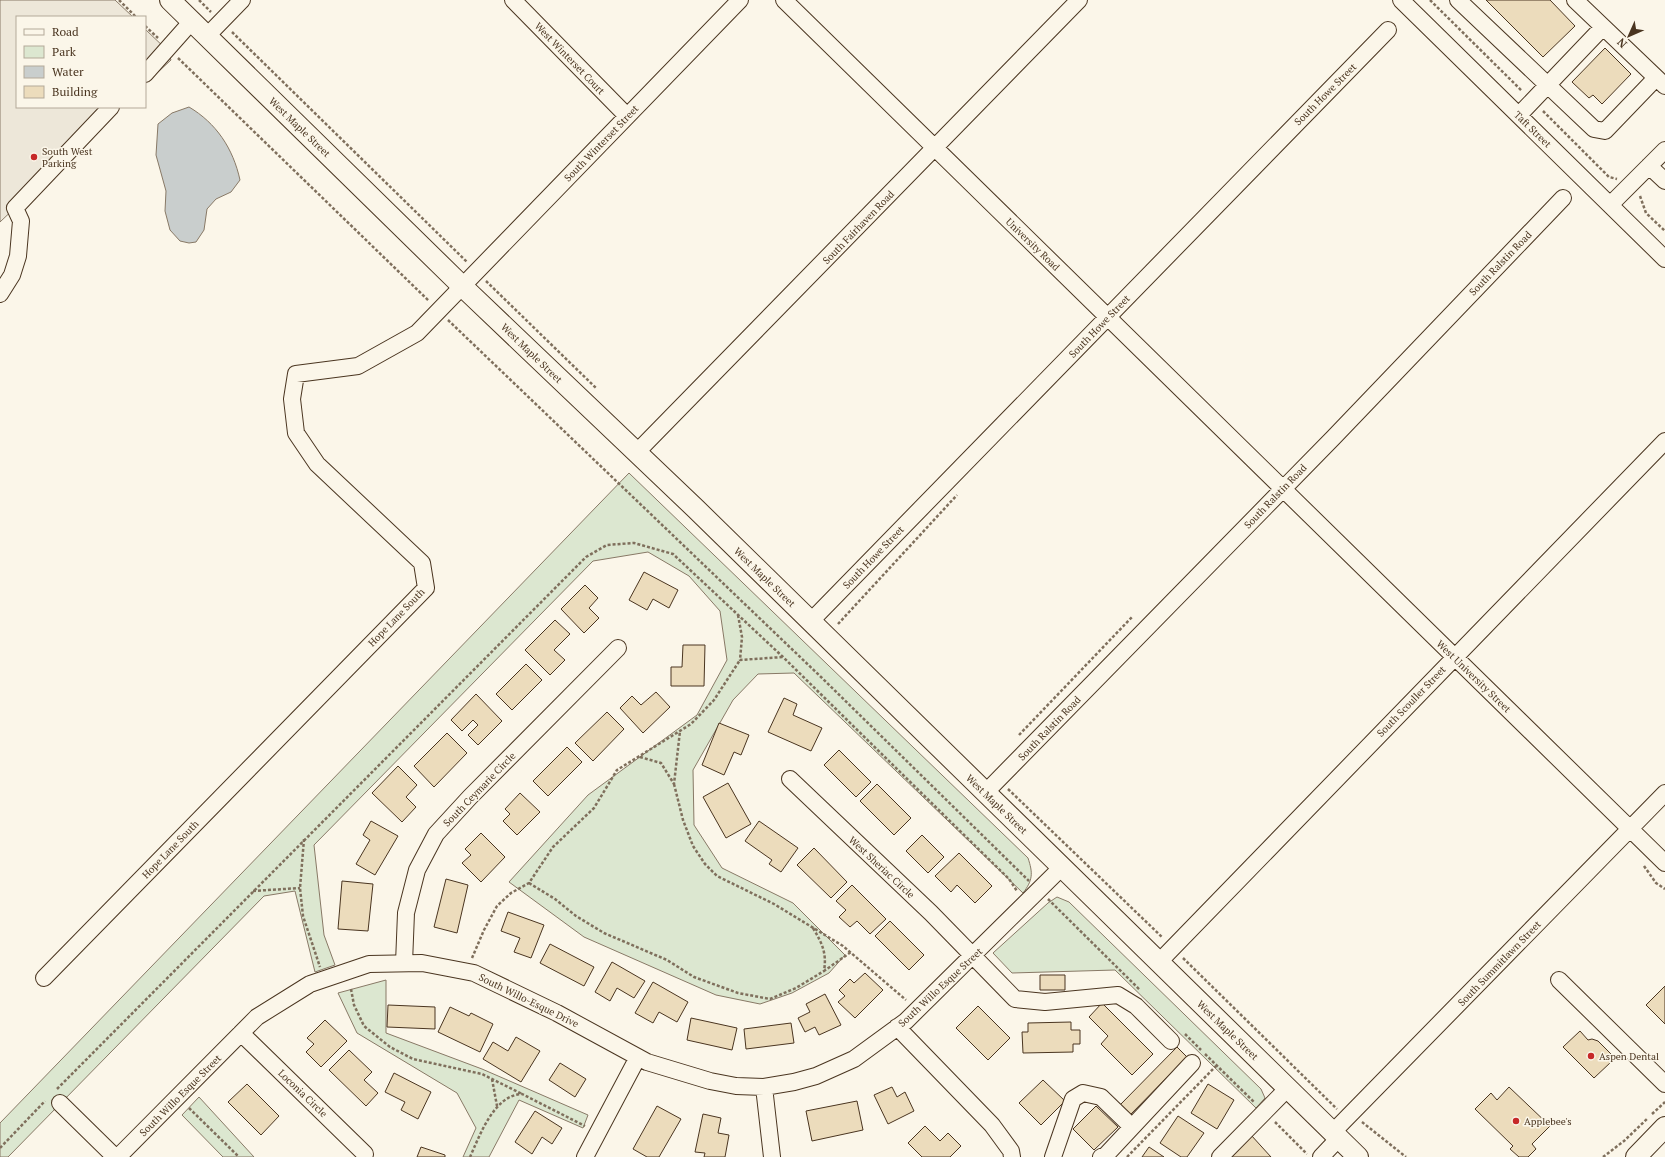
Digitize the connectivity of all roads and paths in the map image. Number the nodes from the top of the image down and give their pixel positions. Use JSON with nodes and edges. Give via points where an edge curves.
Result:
{"nodes":[{"id":1,"x":119,"y":0,"type":"edge"},
{"id":2,"x":170,"y":0,"type":"edge"},
{"id":3,"x":242,"y":0,"type":"edge"},
{"id":4,"x":513,"y":0,"type":"edge"},
{"id":5,"x":740,"y":0,"type":"edge"},
{"id":6,"x":784,"y":0,"type":"edge"},
{"id":7,"x":1079,"y":0,"type":"edge"},
{"id":8,"x":1401,"y":0,"type":"edge"},
{"id":9,"x":1430,"y":0,"type":"edge"},
{"id":10,"x":1458,"y":0,"type":"edge"},
{"id":11,"x":1575,"y":0,"type":"edge"},
{"id":12,"x":135,"y":16,"type":"edge"},
{"id":13,"x":192,"y":22,"type":"junction"},
{"id":14,"x":146,"y":27,"type":"edge"},
{"id":15,"x":1603,"y":27,"type":"junction"},
{"id":16,"x":1388,"y":30,"type":"dead end"},
{"id":17,"x":207,"y":36,"type":"junction"},
{"id":18,"x":168,"y":48,"type":"junction"},
{"id":19,"x":146,"y":73,"type":"edge"},
{"id":20,"x":1661,"y":82,"type":"edge"},
{"id":21,"x":1548,"y":85,"type":"junction"},
{"id":22,"x":1532,"y":101,"type":"junction"},
{"id":23,"x":110,"y":108,"type":"edge"},
{"id":24,"x":1518,"y":115,"type":"junction"},
{"id":25,"x":627,"y":116,"type":"junction"},
{"id":26,"x":935,"y":148,"type":"junction"},
{"id":27,"x":1665,"y":150,"type":"edge"},
{"id":28,"x":1649,"y":166,"type":"junction"},
{"id":29,"x":1665,"y":181,"type":"edge"},
{"id":30,"x":1629,"y":187,"type":"junction"},
{"id":31,"x":1563,"y":198,"type":"dead end"},
{"id":32,"x":1610,"y":205,"type":"junction"},
{"id":33,"x":1665,"y":231,"type":"edge"},
{"id":34,"x":1665,"y":259,"type":"edge"},
{"id":35,"x":462,"y":286,"type":"junction"},
{"id":36,"x":0,"y":294,"type":"edge"},
{"id":37,"x":439,"y":310,"type":"junction"},
{"id":38,"x":1108,"y":317,"type":"junction"},
{"id":39,"x":1665,"y":441,"type":"edge"},
{"id":40,"x":636,"y":453,"type":"junction"},
{"id":41,"x":1283,"y":489,"type":"junction"},
{"id":42,"x":961,"y":491,"type":"dead end"},
{"id":43,"x":738,"y":614,"type":"junction"},
{"id":44,"x":1132,"y":617,"type":"dead end"},
{"id":45,"x":810,"y":622,"type":"junction"},
{"id":46,"x":838,"y":624,"type":"dead end"},
{"id":47,"x":618,"y":648,"type":"dead end"},
{"id":48,"x":783,"y":657,"type":"junction"},
{"id":49,"x":1455,"y":657,"type":"junction"},
{"id":50,"x":740,"y":660,"type":"junction"},
{"id":51,"x":680,"y":731,"type":"junction"},
{"id":52,"x":1014,"y":740,"type":"dead end"},
{"id":53,"x":640,"y":757,"type":"junction"},
{"id":54,"x":790,"y":779,"type":"dead end"},
{"id":55,"x":674,"y":784,"type":"junction"},
{"id":56,"x":985,"y":793,"type":"junction"},
{"id":57,"x":1665,"y":793,"type":"edge"},
{"id":58,"x":1630,"y":828,"type":"junction"},
{"id":59,"x":304,"y":839,"type":"junction"},
{"id":60,"x":1665,"y":863,"type":"edge"},
{"id":61,"x":1644,"y":866,"type":"dead end"},
{"id":62,"x":1061,"y":868,"type":"junction"},
{"id":63,"x":529,"y":883,"type":"junction"},
{"id":64,"x":300,"y":888,"type":"junction"},
{"id":65,"x":1665,"y":889,"type":"edge"},
{"id":66,"x":1038,"y":890,"type":"junction"},
{"id":67,"x":253,"y":891,"type":"junction"},
{"id":68,"x":1017,"y":891,"type":"dead end"},
{"id":69,"x":813,"y":928,"type":"junction"},
{"id":70,"x":851,"y":952,"type":"junction"},
{"id":71,"x":973,"y":956,"type":"junction"},
{"id":72,"x":472,"y":958,"type":"dead end"},
{"id":73,"x":1159,"y":962,"type":"junction"},
{"id":74,"x":404,"y":963,"type":"junction"},
{"id":75,"x":320,"y":967,"type":"dead end"},
{"id":76,"x":824,"y":971,"type":"junction"},
{"id":77,"x":44,"y":978,"type":"dead end"},
{"id":78,"x":1559,"y":980,"type":"dead end"},
{"id":79,"x":351,"y":989,"type":"dead end"},
{"id":80,"x":1144,"y":994,"type":"dead end"},
{"id":81,"x":909,"y":1002,"type":"dead end"},
{"id":82,"x":897,"y":1027,"type":"junction"},
{"id":83,"x":242,"y":1033,"type":"junction"},
{"id":84,"x":1177,"y":1036,"type":"joint"},
{"id":85,"x":638,"y":1057,"type":"junction"},
{"id":86,"x":1192,"y":1063,"type":"dead end"},
{"id":87,"x":1217,"y":1065,"type":"junction"},
{"id":88,"x":492,"y":1079,"type":"junction"},
{"id":89,"x":1665,"y":1084,"type":"edge"},
{"id":90,"x":764,"y":1087,"type":"junction"},
{"id":91,"x":1288,"y":1088,"type":"junction"},
{"id":92,"x":522,"y":1094,"type":"junction"},
{"id":93,"x":53,"y":1099,"type":"junction"},
{"id":94,"x":1665,"y":1102,"type":"edge"},
{"id":95,"x":497,"y":1106,"type":"junction"},
{"id":96,"x":189,"y":1108,"type":"dead end"},
{"id":97,"x":1264,"y":1112,"type":"junction"},
{"id":98,"x":588,"y":1127,"type":"dead end"},
{"id":99,"x":1132,"y":1127,"type":"junction"},
{"id":100,"x":1665,"y":1127,"type":"edge"},
{"id":101,"x":1336,"y":1135,"type":"junction"},
{"id":102,"x":0,"y":1148,"type":"edge"},
{"id":103,"x":365,"y":1154,"type":"dead end"},
{"id":104,"x":117,"y":1157,"type":"edge"},
{"id":105,"x":238,"y":1157,"type":"edge"},
{"id":106,"x":470,"y":1157,"type":"edge"},
{"id":107,"x":585,"y":1157,"type":"edge"},
{"id":108,"x":772,"y":1157,"type":"edge"},
{"id":109,"x":1012,"y":1157,"type":"edge"},
{"id":110,"x":1054,"y":1157,"type":"edge"},
{"id":111,"x":1101,"y":1157,"type":"edge"},
{"id":112,"x":1127,"y":1157,"type":"edge"},
{"id":113,"x":1220,"y":1157,"type":"edge"},
{"id":114,"x":1310,"y":1157,"type":"edge"},
{"id":115,"x":1321,"y":1157,"type":"edge"},
{"id":116,"x":1358,"y":1157,"type":"edge"},
{"id":117,"x":1603,"y":1157,"type":"edge"},
{"id":118,"x":1636,"y":1157,"type":"edge"}],
"edges":[{"from":1,"to":12,"type":"path"},
{"from":2,"to":13,"type":"main road","name":"West Maple Street"},
{"from":3,"to":17,"type":"street"},
{"from":4,"to":25,"type":"street","name":"West Winterset Court"},
{"from":5,"to":25,"type":"street","name":"South Winterset Street"},
{"from":6,"to":26,"type":"street","name":"University Road"},
{"from":7,"to":26,"type":"street","name":"South Fairhaven Road"},
{"from":8,"to":24,"type":"street","name":"Taft Street"},
{"from":9,"to":22,"type":"path"},
{"from":10,"to":21,"type":"street"},
{"from":11,"to":15,"type":"street"},
{"from":13,"to":17,"type":"main road","name":"West Maple Street"},
{"from":13,"to":18,"type":"street"},
{"from":14,"to":18,"type":"path"},
{"from":15,"to":20,"type":"street"},
{"from":15,"to":21,"type":"street"},
{"from":16,"to":38,"type":"street","name":"South Howe Street"},
{"from":17,"to":35,"type":"main road","name":"West Maple Street"},
{"from":18,"to":19,"type":"street"},
{"from":18,"to":37,"type":"path"},
{"from":20,"to":21,"type":"street","via":[[1605,131],[1594,129]]},
{"from":21,"to":22,"type":"street"},
{"from":22,"to":24,"type":"street"},
{"from":22,"to":30,"type":"path","via":[[1609,177],[1623,181]]},
{"from":23,"to":36,"type":"street","via":[[15,208],[21,221],[18,256],[12,275]]},
{"from":24,"to":32,"type":"street","name":"Taft Street"},
{"from":25,"to":35,"type":"street","name":"South Winterset Street"},
{"from":26,"to":38,"type":"street","name":"University Road"},
{"from":26,"to":40,"type":"street","name":"South Fairhaven Road"},
{"from":27,"to":28,"type":"street"},
{"from":28,"to":29,"type":"street"},
{"from":28,"to":30,"type":"street"},
{"from":30,"to":32,"type":"street"},
{"from":30,"to":33,"type":"path","via":[[1641,198],[1646,213]]},
{"from":31,"to":41,"type":"street","name":"South Ralstin Road"},
{"from":32,"to":34,"type":"street","name":"Taft Street"},
{"from":35,"to":37,"type":"street","name":"Hope Lane South"},
{"from":35,"to":40,"type":"main road","name":"West Maple Street"},
{"from":37,"to":66,"type":"path","via":[[821,677]]},
{"from":37,"to":77,"type":"street","name":"Hope Lane South","via":[[417,333],[358,366],[296,374],[292,399],[296,433],[317,464],[422,563],[426,588]]},
{"from":38,"to":41,"type":"street","name":"University Road"},
{"from":38,"to":45,"type":"street","name":"South Howe Street"},
{"from":39,"to":49,"type":"street","name":"South Scouller Street"},
{"from":40,"to":45,"type":"main road","name":"West Maple Street"},
{"from":41,"to":49,"type":"street","name":"West University Street"},
{"from":41,"to":56,"type":"street","name":"South Ralstin Road"},
{"from":42,"to":46,"type":"path"},
{"from":43,"to":48,"type":"path"},
{"from":43,"to":50,"type":"path","via":[[742,637]]},
{"from":43,"to":59,"type":"path","via":[[673,554],[634,543],[607,545],[586,557]]},
{"from":44,"to":52,"type":"path"},
{"from":45,"to":56,"type":"main road","name":"West Maple Street"},
{"from":47,"to":74,"type":"street","name":"South Ceymarie Circle","via":[[436,834],[417,870],[406,913]]},
{"from":48,"to":50,"type":"path"},
{"from":48,"to":68,"type":"path","via":[[1010,879]]},
{"from":49,"to":58,"type":"street","name":"West University Street"},
{"from":49,"to":73,"type":"street","name":"South Scouller Street"},
{"from":50,"to":51,"type":"path","via":[[714,700],[691,724]]},
{"from":51,"to":53,"type":"path"},
{"from":51,"to":55,"type":"path"},
{"from":53,"to":55,"type":"path","via":[[661,763]]},
{"from":53,"to":63,"type":"path","via":[[617,770],[594,808],[553,847]]},
{"from":54,"to":71,"type":"street","name":"West Sheriac Circle"},
{"from":55,"to":69,"type":"path","via":[[692,846],[704,864],[717,876],[774,904]]},
{"from":56,"to":62,"type":"main road","name":"West Maple Street"},
{"from":57,"to":58,"type":"street","name":"South Summitlawn Street"},
{"from":58,"to":60,"type":"street","name":"West University Street"},
{"from":58,"to":101,"type":"street","name":"South Summitlawn Street"},
{"from":59,"to":64,"type":"path"},
{"from":59,"to":67,"type":"path"},
{"from":61,"to":65,"type":"path","via":[[1656,883]]},
{"from":62,"to":66,"type":"street","name":"South Willo Esque Street"},
{"from":62,"to":73,"type":"main road","name":"West Maple Street"},
{"from":63,"to":72,"type":"path","via":[[496,906]]},
{"from":63,"to":76,"type":"path","via":[[604,932],[667,960],[694,977],[738,993],[770,999],[796,988]]},
{"from":64,"to":67,"type":"path"},
{"from":64,"to":75,"type":"path","via":[[303,916]]},
{"from":66,"to":71,"type":"street","name":"South Willo Esque Street"},
{"from":66,"to":80,"type":"path"},
{"from":67,"to":93,"type":"path"},
{"from":69,"to":70,"type":"path"},
{"from":69,"to":76,"type":"path","via":[[824,947]]},
{"from":70,"to":76,"type":"path"},
{"from":70,"to":81,"type":"path"},
{"from":71,"to":82,"type":"street","name":"South Willo Esque Street"},
{"from":71,"to":84,"type":"street","name":"West Sheriac Circle","via":[[1015,999],[1045,1002],[1118,995]]},
{"from":73,"to":91,"type":"main road","name":"West Maple Street"},
{"from":74,"to":83,"type":"street","name":"South Willo-Esque Drive","via":[[369,964],[310,984],[257,1017]]},
{"from":74,"to":85,"type":"street","name":"South Willo-Esque Drive","via":[[422,963],[474,973],[557,1013]]},
{"from":78,"to":89,"type":"street"},
{"from":79,"to":88,"type":"path","via":[[354,1006],[364,1026],[390,1047],[413,1059],[482,1074]]},
{"from":82,"to":90,"type":"street","name":"South Willo Esque Street","via":[[854,1059],[794,1082]]},
{"from":82,"to":109,"type":"street","via":[[992,1125],[1011,1151]]},
{"from":83,"to":103,"type":"street","name":"Loconia Circle"},
{"from":83,"to":104,"type":"street","name":"South Willo Esque Street"},
{"from":84,"to":87,"type":"path"},
{"from":85,"to":90,"type":"street","name":"South Willo Esque Street","via":[[710,1081],[736,1086]]},
{"from":85,"to":107,"type":"street"},
{"from":86,"to":99,"type":"street"},
{"from":87,"to":97,"type":"path"},
{"from":87,"to":112,"type":"path"},
{"from":88,"to":92,"type":"path"},
{"from":88,"to":95,"type":"path"},
{"from":90,"to":108,"type":"street"},
{"from":91,"to":97,"type":"street"},
{"from":91,"to":101,"type":"main road","name":"West Maple Street"},
{"from":92,"to":95,"type":"path","via":[[512,1094]]},
{"from":92,"to":98,"type":"path"},
{"from":93,"to":102,"type":"path"},
{"from":93,"to":104,"type":"street"},
{"from":94,"to":117,"type":"path"},
{"from":95,"to":106,"type":"path"},
{"from":96,"to":105,"type":"path"},
{"from":97,"to":113,"type":"street"},
{"from":97,"to":114,"type":"path"},
{"from":99,"to":110,"type":"street","via":[[1101,1097],[1083,1093],[1073,1098]]},
{"from":99,"to":111,"type":"street","via":[[1106,1155]]},
{"from":100,"to":118,"type":"main road"},
{"from":101,"to":115,"type":"street","name":"South Summitlawn Street"},
{"from":101,"to":116,"type":"main road","name":"West Maple Street"}]}
